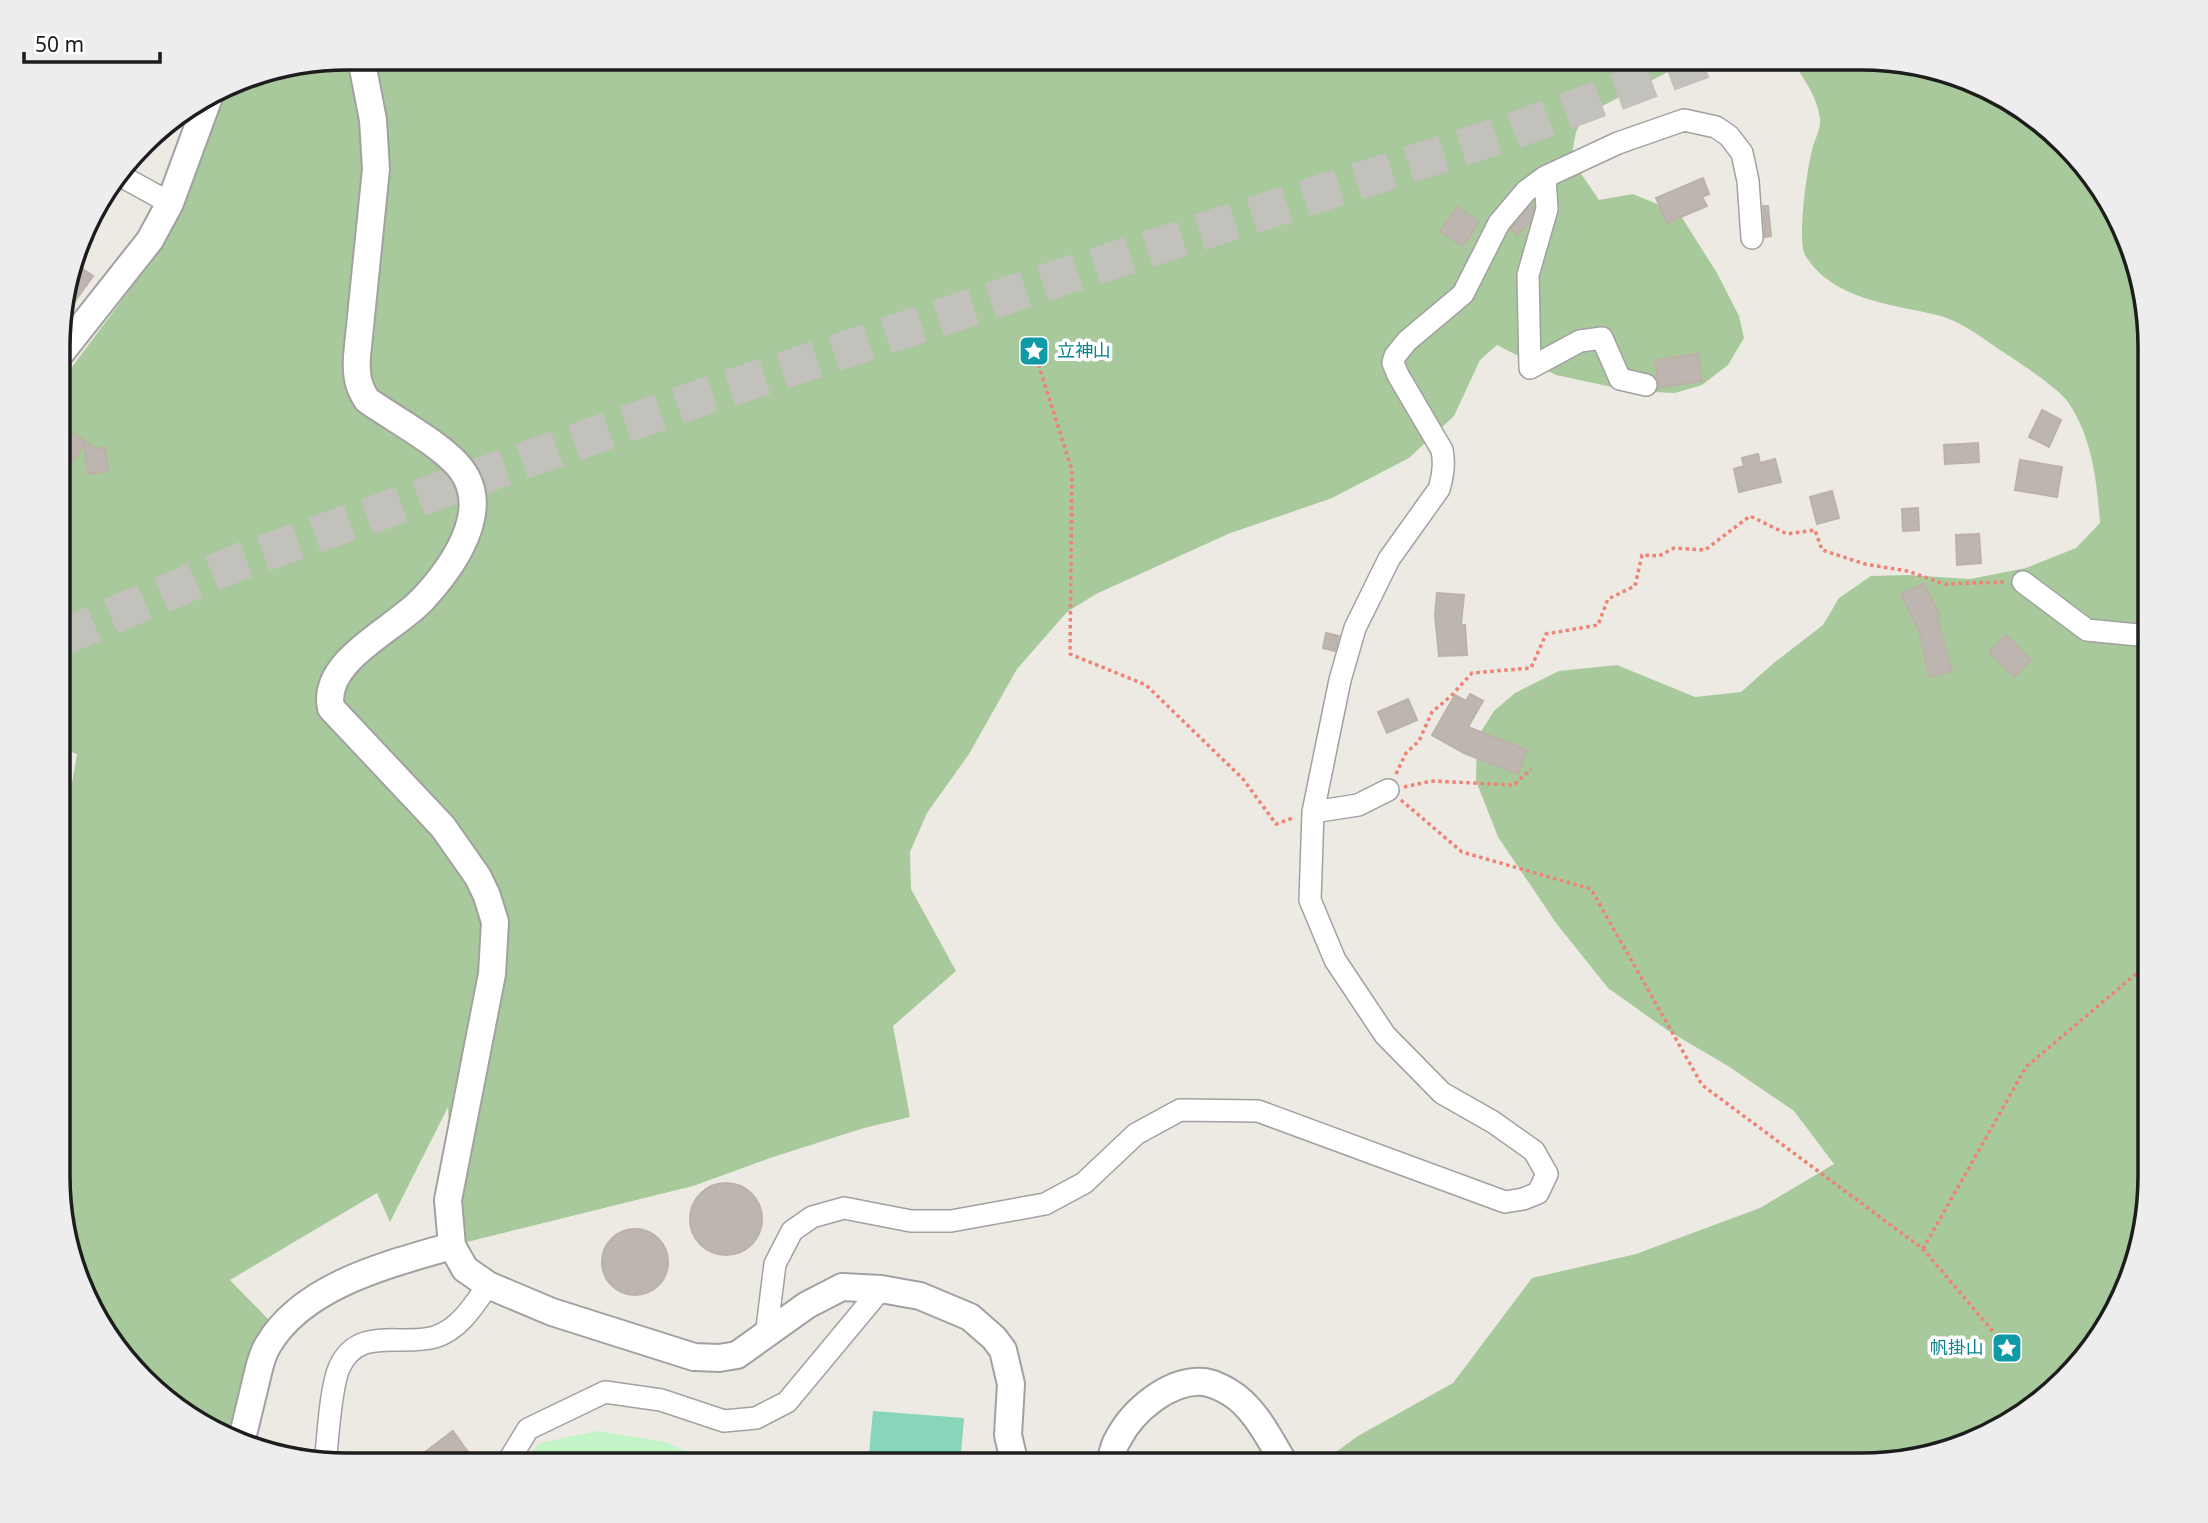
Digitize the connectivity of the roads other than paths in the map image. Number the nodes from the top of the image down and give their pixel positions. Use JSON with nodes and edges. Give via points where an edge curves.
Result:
{"nodes":[{"id":1,"x":363,"y":70,"type":"edge"},
{"id":2,"x":204,"y":109,"type":"edge"},
{"id":3,"x":1545,"y":177,"type":"junction"},
{"id":4,"x":126,"y":179,"type":"edge"},
{"id":5,"x":170,"y":203,"type":"junction"},
{"id":6,"x":1752,"y":238,"type":"dead end"},
{"id":7,"x":70,"y":341,"type":"edge"},
{"id":8,"x":1646,"y":385,"type":"dead end"},
{"id":9,"x":2022,"y":582,"type":"road end"},
{"id":10,"x":2138,"y":635,"type":"edge"},
{"id":11,"x":1388,"y":790,"type":"road end"},
{"id":12,"x":1313,"y":812,"type":"junction"},
{"id":13,"x":452,"y":1246,"type":"junction"},
{"id":14,"x":488,"y":1285,"type":"junction"},
{"id":15,"x":881,"y":1289,"type":"junction"},
{"id":16,"x":766,"y":1336,"type":"junction"},
{"id":17,"x":244,"y":1433,"type":"edge"},
{"id":18,"x":327,"y":1452,"type":"edge"},
{"id":19,"x":513,"y":1453,"type":"edge"},
{"id":20,"x":1012,"y":1453,"type":"edge"},
{"id":21,"x":1113,"y":1453,"type":"edge"},
{"id":22,"x":1278,"y":1453,"type":"edge"}],
"edges":[{"from":1,"to":13,"type":"street","via":[[376,169],[357,356],[359,388],[367,400],[460,467],[471,484],[472,510],[466,538],[452,561],[421,600],[349,660],[334,678],[328,696],[331,708],[443,827],[478,877],[495,922],[492,974],[448,1200]]},
{"from":2,"to":5,"type":"street"},
{"from":3,"to":6,"type":"street","via":[[1618,143],[1684,120],[1716,127],[1742,153]]},
{"from":3,"to":8,"type":"street","via":[[1547,209],[1528,275],[1530,368],[1580,341],[1602,338],[1620,379]]},
{"from":3,"to":12,"type":"street","via":[[1526,191],[1499,223],[1463,294],[1395,356],[1398,375],[1442,450],[1442,479],[1389,559],[1355,628]]},
{"from":4,"to":5,"type":"street"},
{"from":5,"to":7,"type":"street","via":[[150,240]]},
{"from":9,"to":10,"type":"street","via":[[2087,630]]},
{"from":11,"to":12,"type":"street","via":[[1358,805]]},
{"from":12,"to":16,"type":"street","via":[[1310,900],[1335,960],[1385,1035],[1442,1093],[1534,1151],[1546,1174],[1538,1193],[1505,1202],[1258,1111],[1180,1110],[1136,1134],[1084,1183],[1045,1204],[951,1221],[911,1221],[844,1208],[812,1217],[792,1231],[775,1264]]},
{"from":13,"to":14,"type":"street","via":[[465,1269]]},
{"from":13,"to":17,"type":"street","via":[[339,1284],[290,1318],[263,1355]]},
{"from":14,"to":16,"type":"street","via":[[552,1312],[694,1357],[737,1355]]},
{"from":14,"to":18,"type":"street","via":[[455,1326],[436,1336],[372,1339],[349,1352],[335,1385]]},
{"from":15,"to":16,"type":"street","via":[[842,1287]]},
{"from":15,"to":19,"type":"street","via":[[787,1402],[756,1418],[724,1421],[661,1400],[606,1392],[528,1429]]},
{"from":15,"to":20,"type":"street","via":[[920,1296],[970,1317],[1003,1350],[1011,1384]]},
{"from":21,"to":22,"type":"street","via":[[1117,1440],[1141,1408],[1181,1384],[1206,1382],[1231,1393],[1256,1417]]}]}
